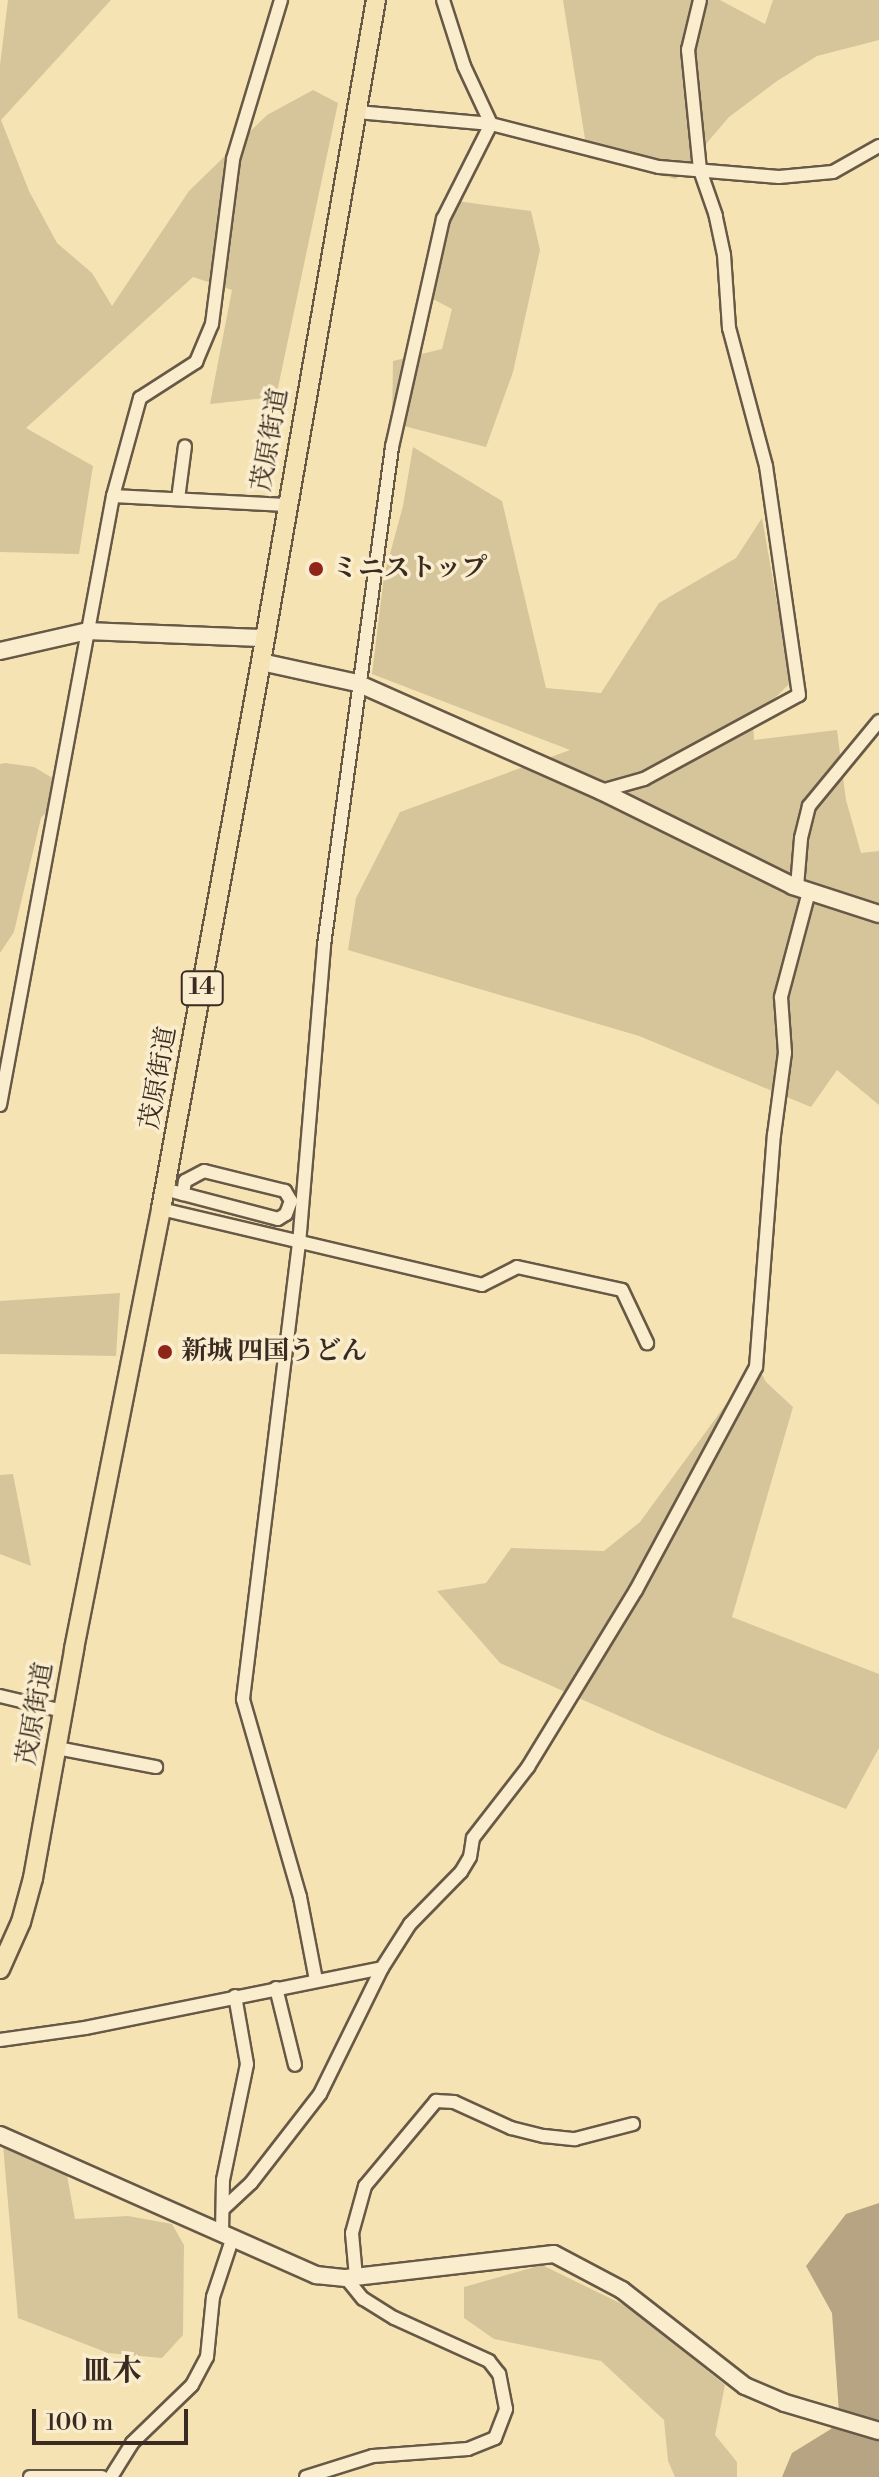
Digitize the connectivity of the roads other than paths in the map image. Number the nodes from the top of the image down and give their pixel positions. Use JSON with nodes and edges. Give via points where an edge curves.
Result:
{"nodes":[{"id":1,"x":281,"y":0,"type":"edge"},
{"id":2,"x":376,"y":0,"type":"edge"},
{"id":3,"x":443,"y":0,"type":"edge"},
{"id":4,"x":700,"y":0,"type":"edge"},
{"id":5,"x":357,"y":112,"type":"junction"},
{"id":6,"x":491,"y":124,"type":"junction"},
{"id":7,"x":879,"y":146,"type":"edge"},
{"id":8,"x":700,"y":170,"type":"junction"},
{"id":9,"x":185,"y":446,"type":"dead end"},
{"id":10,"x":113,"y":496,"type":"junction"},
{"id":11,"x":178,"y":499,"type":"junction"},
{"id":12,"x":286,"y":505,"type":"junction"},
{"id":13,"x":88,"y":631,"type":"junction"},
{"id":14,"x":265,"y":638,"type":"junction"},
{"id":15,"x":0,"y":651,"type":"edge"},
{"id":16,"x":261,"y":662,"type":"junction"},
{"id":17,"x":357,"y":683,"type":"junction"},
{"id":18,"x":879,"y":721,"type":"edge"},
{"id":19,"x":601,"y":791,"type":"junction"},
{"id":20,"x":803,"y":890,"type":"junction"},
{"id":21,"x":879,"y":914,"type":"edge"},
{"id":22,"x":0,"y":1105,"type":"edge"},
{"id":23,"x":174,"y":1191,"type":"junction"},
{"id":24,"x":161,"y":1209,"type":"junction"},
{"id":25,"x":299,"y":1244,"type":"junction"},
{"id":26,"x":647,"y":1343,"type":"dead end"},
{"id":27,"x":0,"y":1696,"type":"edge"},
{"id":28,"x":63,"y":1711,"type":"junction"},
{"id":29,"x":57,"y":1748,"type":"junction"},
{"id":30,"x":156,"y":1767,"type":"dead end"},
{"id":31,"x":382,"y":1968,"type":"junction"},
{"id":32,"x":0,"y":1969,"type":"edge"},
{"id":33,"x":316,"y":1980,"type":"junction"},
{"id":34,"x":276,"y":1988,"type":"junction"},
{"id":35,"x":235,"y":1996,"type":"junction"},
{"id":36,"x":0,"y":2040,"type":"edge"},
{"id":37,"x":295,"y":2065,"type":"dead end"},
{"id":38,"x":633,"y":2124,"type":"dead end"},
{"id":39,"x":0,"y":2135,"type":"edge"},
{"id":40,"x":223,"y":2209,"type":"junction"},
{"id":41,"x":227,"y":2235,"type":"junction"},
{"id":42,"x":351,"y":2277,"type":"junction"},
{"id":43,"x":879,"y":2431,"type":"edge"},
{"id":44,"x":328,"y":2473,"type":"edge"},
{"id":45,"x":30,"y":2477,"type":"edge"},
{"id":46,"x":102,"y":2477,"type":"edge"},
{"id":47,"x":111,"y":2477,"type":"edge"},
{"id":48,"x":306,"y":2477,"type":"edge"}],
"edges":[{"from":1,"to":10,"type":"street","via":[[233,159],[212,324],[196,362],[140,398]]},
{"from":2,"to":5,"type":"main road","name":"茂原街道","number":"14"},
{"from":3,"to":6,"type":"street","via":[[464,66]]},
{"from":4,"to":8,"type":"street","via":[[688,50]]},
{"from":5,"to":6,"type":"street"},
{"from":5,"to":12,"type":"main road","name":"茂原街道","number":"14"},
{"from":6,"to":8,"type":"street","via":[[624,161]]},
{"from":6,"to":17,"type":"street","via":[[443,219],[392,447]]},
{"from":7,"to":8,"type":"street","via":[[833,172],[806,177]]},
{"from":8,"to":19,"type":"street","via":[[724,255],[729,328],[766,466],[799,695],[644,779]]},
{"from":9,"to":11,"type":"street"},
{"from":10,"to":11,"type":"street"},
{"from":10,"to":13,"type":"street"},
{"from":11,"to":12,"type":"street"},
{"from":12,"to":14,"type":"main road","name":"茂原街道","number":"14"},
{"from":13,"to":14,"type":"street"},
{"from":13,"to":15,"type":"street"},
{"from":13,"to":22,"type":"street"},
{"from":14,"to":16,"type":"main road","name":"茂原街道","number":"14"},
{"from":16,"to":17,"type":"street"},
{"from":16,"to":23,"type":"main road","name":"茂原街道","number":"14"},
{"from":17,"to":19,"type":"street"},
{"from":17,"to":25,"type":"street","via":[[324,945]]},
{"from":18,"to":20,"type":"street","via":[[809,806],[801,838]]},
{"from":19,"to":20,"type":"street"},
{"from":20,"to":21,"type":"street"},
{"from":20,"to":31,"type":"street","via":[[781,997],[785,1053],[756,1367],[636,1590],[561,1714],[473,1838],[461,1872],[410,1924]]},
{"from":23,"to":23,"type":"street","via":[[278,1219],[291,1201],[285,1191],[204,1171]]},
{"from":23,"to":24,"type":"main road","name":"茂原街道","number":"14"},
{"from":24,"to":25,"type":"street"},
{"from":24,"to":28,"type":"main road","name":"茂原街道","number":"14"},
{"from":25,"to":26,"type":"street","via":[[482,1285],[517,1267],[622,1290]]},
{"from":25,"to":33,"type":"street","via":[[243,1699],[300,1897]]},
{"from":27,"to":28,"type":"street"},
{"from":28,"to":29,"type":"main road","name":"茂原街道","number":"14"},
{"from":29,"to":30,"type":"street"},
{"from":29,"to":32,"type":"main road","name":"茂原街道","number":"14","via":[[27,1902]]},
{"from":31,"to":33,"type":"street"},
{"from":31,"to":40,"type":"street","via":[[320,2094],[251,2183]]},
{"from":33,"to":34,"type":"street"},
{"from":34,"to":35,"type":"street"},
{"from":34,"to":37,"type":"street"},
{"from":35,"to":36,"type":"street"},
{"from":35,"to":40,"type":"street","via":[[247,2064],[223,2180]]},
{"from":38,"to":42,"type":"street","via":[[575,2139],[544,2136],[454,2102],[436,2101],[365,2186],[352,2233]]},
{"from":39,"to":41,"type":"street"},
{"from":40,"to":41,"type":"street"},
{"from":41,"to":42,"type":"street","via":[[316,2275]]},
{"from":41,"to":47,"type":"street","via":[[207,2357],[192,2385],[132,2443]]},
{"from":42,"to":43,"type":"street","via":[[554,2254],[622,2290],[745,2386]]},
{"from":42,"to":44,"type":"street","via":[[363,2299],[394,2318],[489,2361],[499,2374],[506,2409],[495,2438],[468,2449],[373,2456]]},
{"from":44,"to":48,"type":"street"},
{"from":45,"to":46,"type":"street"}]}
